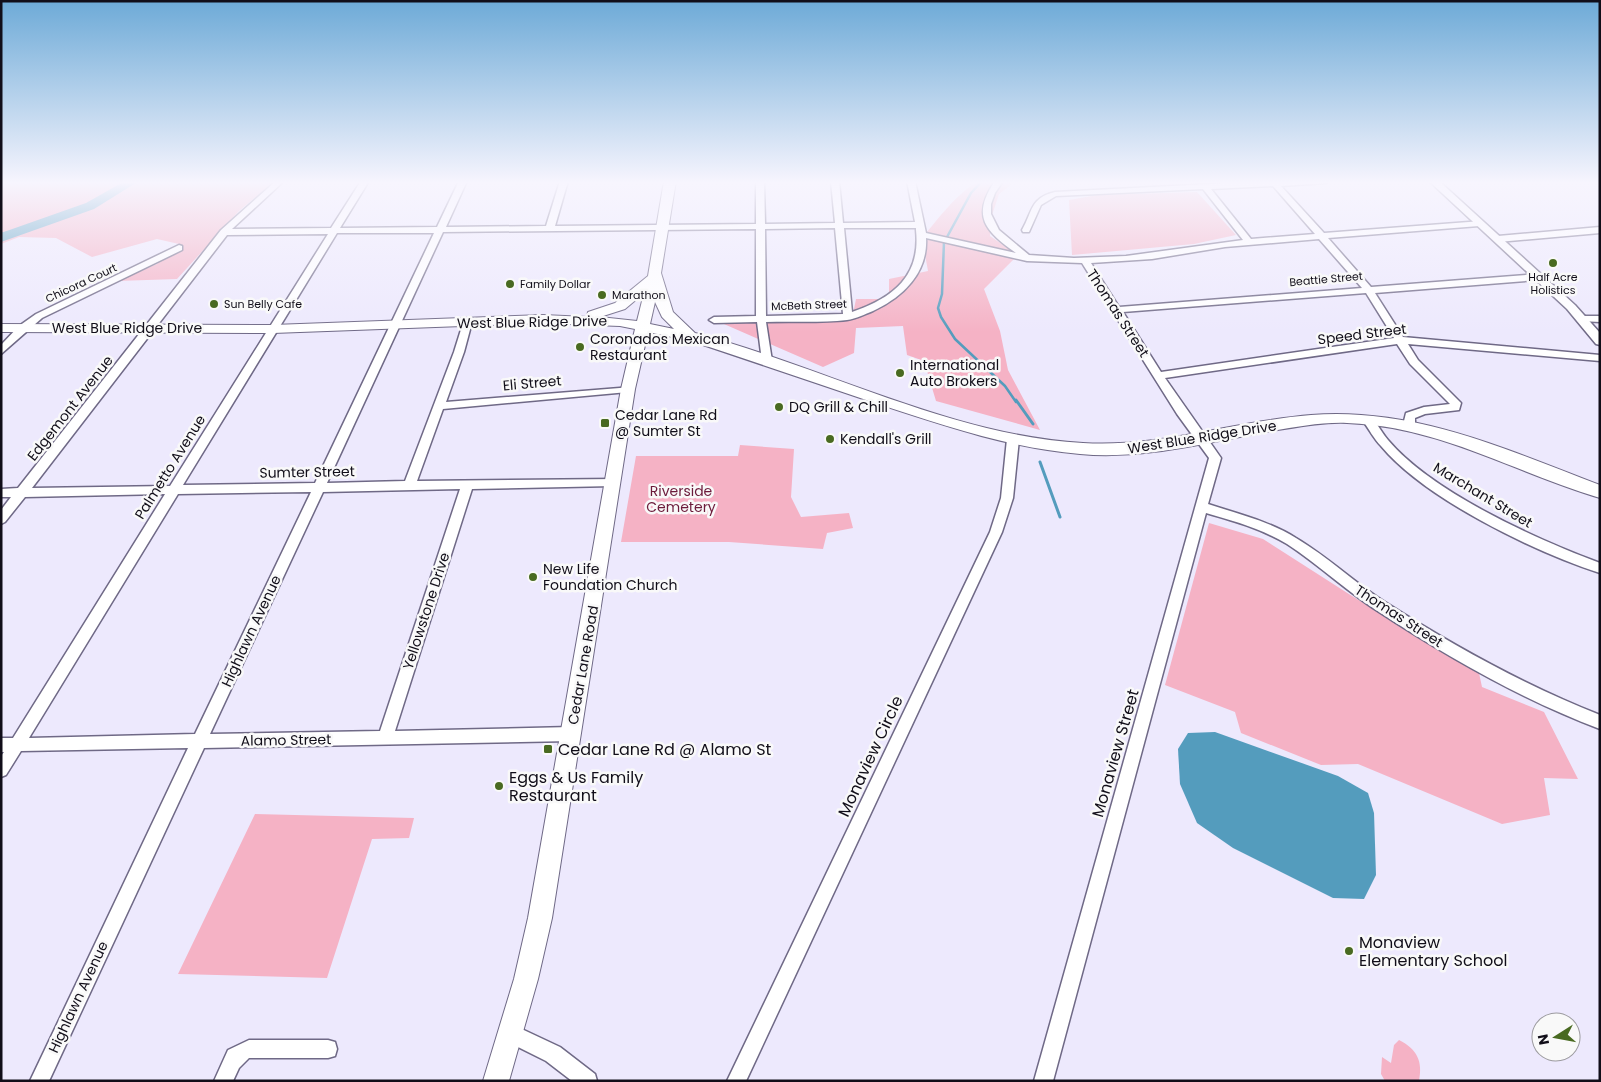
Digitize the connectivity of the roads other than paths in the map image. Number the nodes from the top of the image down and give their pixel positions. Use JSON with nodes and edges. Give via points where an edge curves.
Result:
{"nodes":[{"id":1,"x":468,"y":231,"type":"edge"},
{"id":2,"x":661,"y":231,"type":"edge"},
{"id":3,"x":759,"y":231,"type":"edge"},
{"id":4,"x":840,"y":231,"type":"edge"},
{"id":5,"x":921,"y":231,"type":"edge"},
{"id":6,"x":998,"y":231,"type":"edge"},
{"id":7,"x":1241,"y":231,"type":"edge"},
{"id":8,"x":1319,"y":231,"type":"edge"},
{"id":9,"x":1368,"y":231,"type":"edge"},
{"id":10,"x":1489,"y":231,"type":"edge"},
{"id":11,"x":1583,"y":231,"type":"edge"},
{"id":12,"x":224,"y":232,"type":"joint"},
{"id":13,"x":333,"y":232,"type":"junction"},
{"id":14,"x":440,"y":232,"type":"junction"},
{"id":15,"x":922,"y":235,"type":"junction"},
{"id":16,"x":1322,"y":235,"type":"junction"},
{"id":17,"x":1498,"y":239,"type":"junction"},
{"id":18,"x":1249,"y":242,"type":"junction"},
{"id":19,"x":179,"y":248,"type":"dead end"},
{"id":20,"x":1029,"y":258,"type":"junction"},
{"id":21,"x":1085,"y":261,"type":"junction"},
{"id":22,"x":654,"y":273,"type":"junction"},
{"id":23,"x":1538,"y":277,"type":"junction"},
{"id":24,"x":1368,"y":288,"type":"junction"},
{"id":25,"x":1116,"y":310,"type":"junction"},
{"id":26,"x":848,"y":317,"type":"junction"},
{"id":27,"x":581,"y":319,"type":"junction"},
{"id":28,"x":761,"y":319,"type":"junction"},
{"id":29,"x":1600,"y":319,"type":"edge"},
{"id":30,"x":714,"y":320,"type":"dead end"},
{"id":31,"x":1584,"y":320,"type":"junction"},
{"id":32,"x":467,"y":322,"type":"junction"},
{"id":33,"x":395,"y":325,"type":"junction"},
{"id":34,"x":642,"y":326,"type":"junction"},
{"id":35,"x":1,"y":328,"type":"edge"},
{"id":36,"x":22,"y":328,"type":"junction"},
{"id":37,"x":150,"y":328,"type":"junction"},
{"id":38,"x":273,"y":329,"type":"junction"},
{"id":39,"x":690,"y":336,"type":"junction"},
{"id":40,"x":1401,"y":340,"type":"junction"},
{"id":41,"x":1600,"y":341,"type":"edge"},
{"id":42,"x":1,"y":351,"type":"edge"},
{"id":43,"x":1600,"y":358,"type":"edge"},
{"id":44,"x":767,"y":361,"type":"junction"},
{"id":45,"x":1158,"y":376,"type":"junction"},
{"id":46,"x":628,"y":389,"type":"junction"},
{"id":47,"x":439,"y":406,"type":"junction"},
{"id":48,"x":1369,"y":421,"type":"junction"},
{"id":49,"x":1409,"y":425,"type":"junction"},
{"id":50,"x":1013,"y":439,"type":"junction"},
{"id":51,"x":1200,"y":439,"type":"junction"},
{"id":52,"x":614,"y":482,"type":"junction"},
{"id":53,"x":466,"y":485,"type":"junction"},
{"id":54,"x":409,"y":486,"type":"junction"},
{"id":55,"x":318,"y":487,"type":"junction"},
{"id":56,"x":174,"y":490,"type":"junction"},
{"id":57,"x":22,"y":492,"type":"junction"},
{"id":58,"x":1600,"y":492,"type":"edge"},
{"id":59,"x":1,"y":493,"type":"edge"},
{"id":60,"x":1202,"y":507,"type":"junction"},
{"id":61,"x":1,"y":519,"type":"edge"},
{"id":62,"x":1600,"y":568,"type":"edge"},
{"id":63,"x":1600,"y":722,"type":"edge"},
{"id":64,"x":571,"y":734,"type":"junction"},
{"id":65,"x":386,"y":738,"type":"junction"},
{"id":66,"x":199,"y":742,"type":"junction"},
{"id":67,"x":1,"y":745,"type":"edge"},
{"id":68,"x":17,"y":745,"type":"junction"},
{"id":69,"x":1,"y":770,"type":"edge"},
{"id":70,"x":510,"y":1033,"type":"junction"},
{"id":71,"x":328,"y":1049,"type":"dead end"},
{"id":72,"x":39,"y":1081,"type":"edge"},
{"id":73,"x":223,"y":1081,"type":"edge"},
{"id":74,"x":496,"y":1081,"type":"edge"},
{"id":75,"x":588,"y":1081,"type":"edge"},
{"id":76,"x":736,"y":1081,"type":"edge"},
{"id":77,"x":1043,"y":1081,"type":"edge"}],
"edges":[{"from":1,"to":14,"type":"street"},
{"from":2,"to":22,"type":"main road","name":"Cedar Lane Road"},
{"from":3,"to":28,"type":"street"},
{"from":4,"to":26,"type":"street"},
{"from":5,"to":15,"type":"street","name":"McBeth Street"},
{"from":6,"to":20,"type":"street","via":[[1005,241]]},
{"from":7,"to":18,"type":"street"},
{"from":8,"to":16,"type":"street"},
{"from":9,"to":16,"type":"street"},
{"from":10,"to":17,"type":"street"},
{"from":11,"to":17,"type":"street"},
{"from":12,"to":13,"type":"street"},
{"from":12,"to":37,"type":"street","name":"Edgemont Avenue"},
{"from":13,"to":14,"type":"street"},
{"from":13,"to":38,"type":"street","name":"Palmetto Avenue"},
{"from":14,"to":33,"type":"street","name":"Highlawn Avenue"},
{"from":15,"to":20,"type":"street"},
{"from":15,"to":26,"type":"street","name":"McBeth Street","via":[[921,258],[908,281],[890,298]]},
{"from":16,"to":18,"type":"street"},
{"from":16,"to":24,"type":"street"},
{"from":17,"to":23,"type":"street"},
{"from":18,"to":21,"type":"street"},
{"from":19,"to":36,"type":"street","name":"Chicora Court","via":[[53,308]]},
{"from":20,"to":21,"type":"street"},
{"from":21,"to":25,"type":"street","name":"Thomas Street"},
{"from":22,"to":27,"type":"main road","via":[[620,306]]},
{"from":22,"to":34,"type":"main road","name":"Cedar Lane Road"},
{"from":22,"to":39,"type":"main road","name":"Cedar Lane Road","via":[[662,304]]},
{"from":23,"to":24,"type":"street","name":"Beattie Street"},
{"from":23,"to":31,"type":"street"},
{"from":24,"to":25,"type":"street","name":"Beattie Street"},
{"from":24,"to":40,"type":"street"},
{"from":25,"to":45,"type":"street","name":"Thomas Street"},
{"from":26,"to":28,"type":"street","name":"McBeth Street"},
{"from":27,"to":32,"type":"main road","name":"West Blue Ridge Drive"},
{"from":27,"to":34,"type":"main road","name":"West Blue Ridge Drive"},
{"from":28,"to":30,"type":"street","name":"McBeth Street"},
{"from":28,"to":44,"type":"street"},
{"from":29,"to":31,"type":"street"},
{"from":31,"to":41,"type":"street"},
{"from":32,"to":33,"type":"main road","name":"West Blue Ridge Drive"},
{"from":32,"to":47,"type":"street"},
{"from":33,"to":38,"type":"main road","name":"West Blue Ridge Drive"},
{"from":33,"to":55,"type":"street","name":"Highlawn Avenue"},
{"from":34,"to":39,"type":"main road","name":"West Blue Ridge Drive"},
{"from":34,"to":46,"type":"main road","name":"Cedar Lane Road"},
{"from":35,"to":36,"type":"main road","name":"West Blue Ridge Drive"},
{"from":36,"to":37,"type":"main road","name":"West Blue Ridge Drive"},
{"from":36,"to":42,"type":"street","name":"Chicora Court"},
{"from":37,"to":38,"type":"main road","name":"West Blue Ridge Drive"},
{"from":37,"to":57,"type":"street","name":"Edgemont Avenue"},
{"from":38,"to":56,"type":"street","name":"Palmetto Avenue"},
{"from":39,"to":44,"type":"main road","name":"West Blue Ridge Drive"},
{"from":40,"to":43,"type":"street","name":"Speed Street"},
{"from":40,"to":45,"type":"street","name":"Speed Street"},
{"from":40,"to":49,"type":"street","via":[[1414,362],[1457,405],[1416,413],[1410,416]]},
{"from":44,"to":50,"type":"main road","name":"West Blue Ridge Drive","via":[[960,426]]},
{"from":45,"to":51,"type":"street","name":"Thomas Street"},
{"from":46,"to":47,"type":"street","name":"Eli Street"},
{"from":46,"to":52,"type":"main road","name":"Cedar Lane Road"},
{"from":47,"to":54,"type":"street"},
{"from":48,"to":49,"type":"main road","name":"West Blue Ridge Drive"},
{"from":48,"to":51,"type":"main road","name":"West Blue Ridge Drive","via":[[1347,418],[1308,420]]},
{"from":48,"to":62,"type":"street","name":"Marchant Street","via":[[1390,450],[1444,492],[1522,537]]},
{"from":49,"to":58,"type":"main road","name":"West Blue Ridge Drive","via":[[1468,441]]},
{"from":50,"to":51,"type":"main road","name":"West Blue Ridge Drive","via":[[1059,447],[1114,450]]},
{"from":50,"to":76,"type":"street","name":"Monaview Circle","via":[[1007,498],[996,532]]},
{"from":51,"to":60,"type":"street","name":"Monaview Street","via":[[1215,458]]},
{"from":52,"to":53,"type":"street","name":"Sumter Street"},
{"from":52,"to":64,"type":"main road","name":"Cedar Lane Road"},
{"from":53,"to":54,"type":"street","name":"Sumter Street"},
{"from":53,"to":65,"type":"street","name":"Yellowstone Drive"},
{"from":54,"to":55,"type":"street","name":"Sumter Street"},
{"from":55,"to":56,"type":"street","name":"Sumter Street"},
{"from":55,"to":66,"type":"street","name":"Highlawn Avenue"},
{"from":56,"to":57,"type":"street","name":"Sumter Street"},
{"from":56,"to":68,"type":"street","name":"Palmetto Avenue"},
{"from":57,"to":59,"type":"street","name":"Sumter Street"},
{"from":57,"to":61,"type":"street","name":"Edgemont Avenue"},
{"from":60,"to":63,"type":"street","name":"Thomas Street","via":[[1278,533],[1428,636],[1526,689]]},
{"from":60,"to":77,"type":"street","name":"Monaview Street"},
{"from":64,"to":65,"type":"street","name":"Alamo Street"},
{"from":64,"to":70,"type":"main road","name":"Cedar Lane Road","via":[[540,918]]},
{"from":65,"to":66,"type":"street","name":"Alamo Street"},
{"from":66,"to":68,"type":"street","name":"Alamo Street"},
{"from":66,"to":72,"type":"street","name":"Highlawn Avenue"},
{"from":67,"to":68,"type":"street","name":"Alamo Street"},
{"from":68,"to":69,"type":"street","name":"Palmetto Avenue"},
{"from":70,"to":74,"type":"main road","name":"Cedar Lane Road"},
{"from":70,"to":75,"type":"street","via":[[553,1054]]},
{"from":71,"to":73,"type":"street","via":[[250,1049],[240,1052],[230,1061]]}]}
